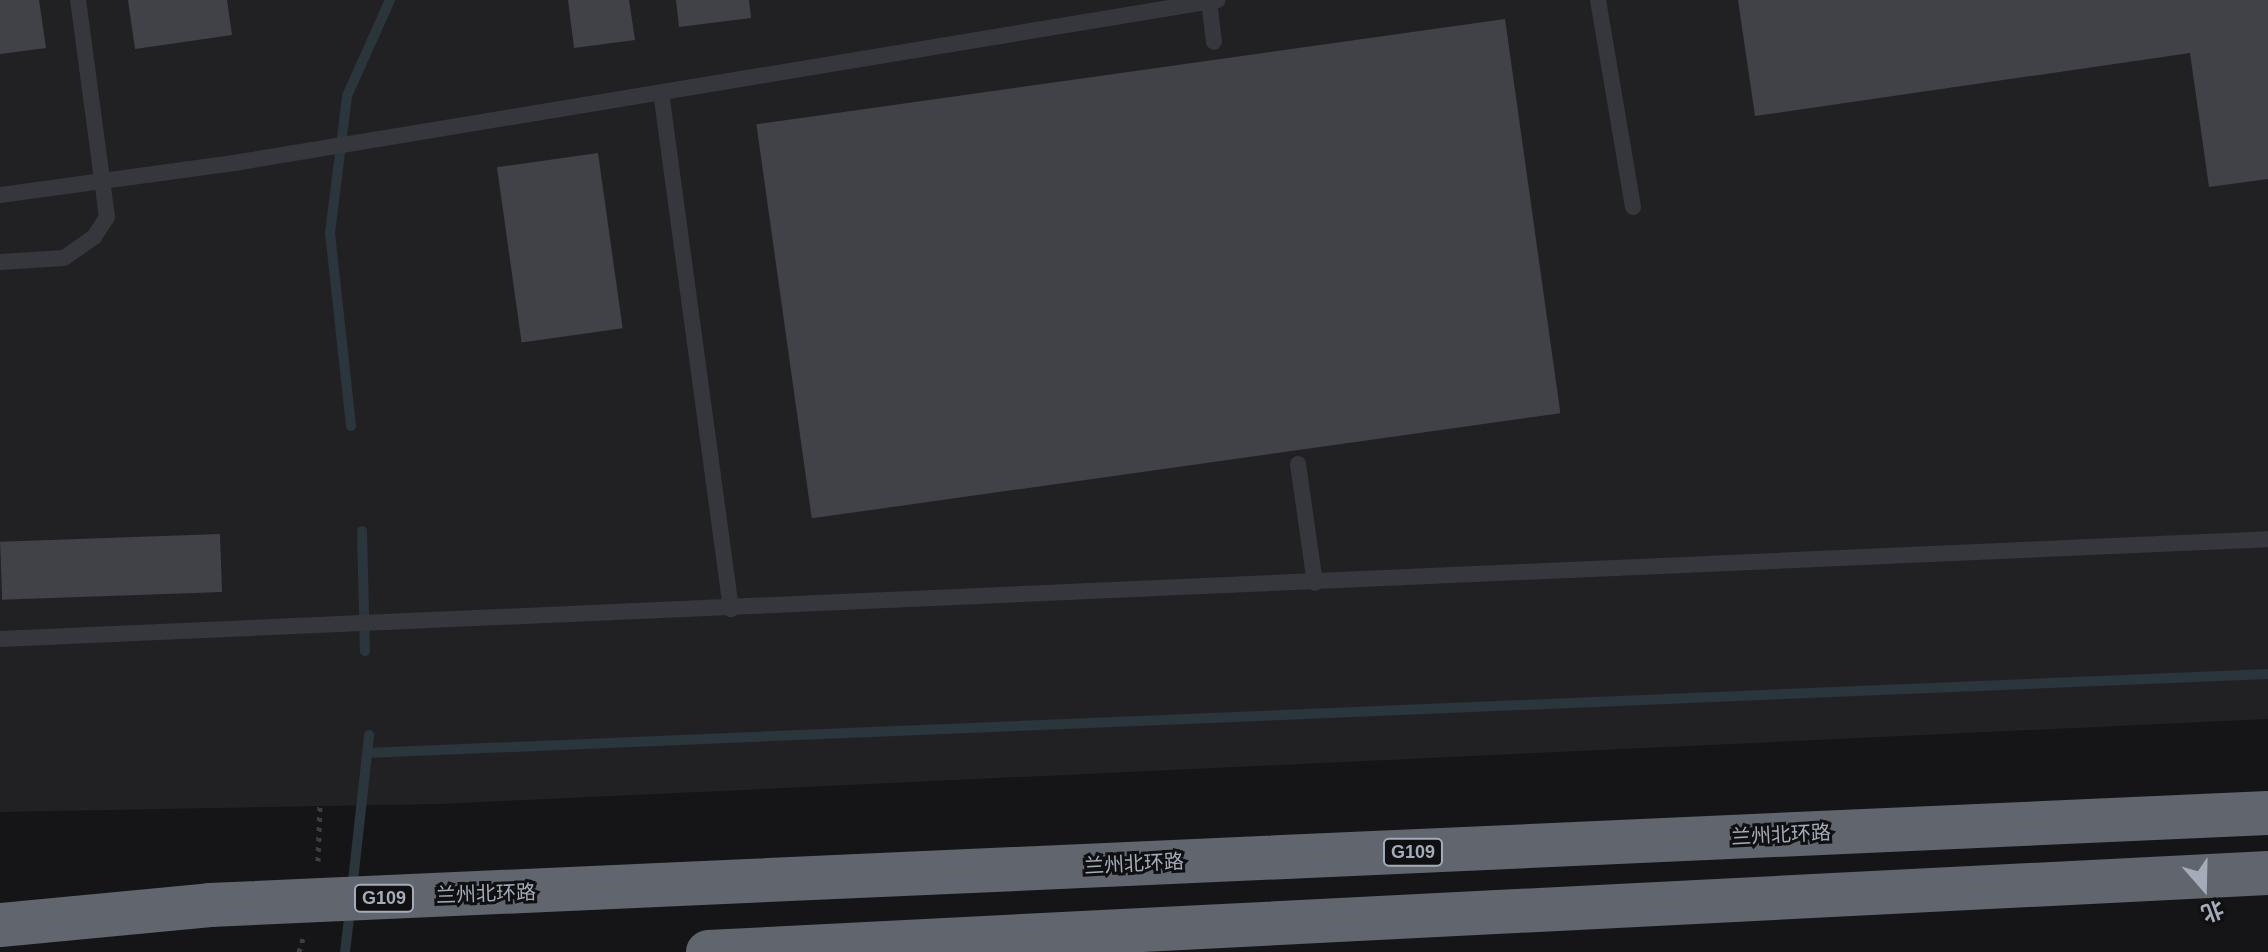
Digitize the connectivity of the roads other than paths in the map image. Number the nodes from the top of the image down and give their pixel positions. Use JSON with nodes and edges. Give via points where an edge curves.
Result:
{"nodes":[{"id":1,"x":78,"y":0,"type":"edge"},
{"id":2,"x":1598,"y":0,"type":"edge"},
{"id":3,"x":1214,"y":1,"type":"edge"},
{"id":4,"x":1214,"y":42,"type":"dead end"},
{"id":5,"x":661,"y":92,"type":"junction"},
{"id":6,"x":106,"y":181,"type":"junction"},
{"id":7,"x":0,"y":195,"type":"edge"},
{"id":8,"x":1633,"y":207,"type":"dead end"},
{"id":9,"x":0,"y":262,"type":"edge"},
{"id":10,"x":1298,"y":464,"type":"dead end"},
{"id":11,"x":2268,"y":539,"type":"edge"},
{"id":12,"x":1315,"y":583,"type":"junction"},
{"id":13,"x":731,"y":609,"type":"junction"},
{"id":14,"x":0,"y":639,"type":"edge"},
{"id":15,"x":2268,"y":813,"type":"edge"},
{"id":16,"x":2268,"y":873,"type":"edge"},
{"id":17,"x":0,"y":925,"type":"edge"},
{"id":18,"x":708,"y":952,"type":"edge"}],
"edges":[{"from":1,"to":6,"type":"lane"},
{"from":2,"to":8,"type":"lane"},
{"from":3,"to":4,"type":"lane"},
{"from":3,"to":5,"type":"lane"},
{"from":5,"to":6,"type":"lane"},
{"from":5,"to":13,"type":"lane"},
{"from":6,"to":7,"type":"lane"},
{"from":6,"to":9,"type":"lane","via":[[107,217],[94,237],[64,258]]},
{"from":10,"to":12,"type":"lane"},
{"from":11,"to":12,"type":"lane"},
{"from":12,"to":13,"type":"lane"},
{"from":13,"to":14,"type":"lane"},
{"from":15,"to":17,"type":"highway","name":"兰州北环路","number":"G109","via":[[210,905]]},
{"from":16,"to":18,"type":"highway"}]}
